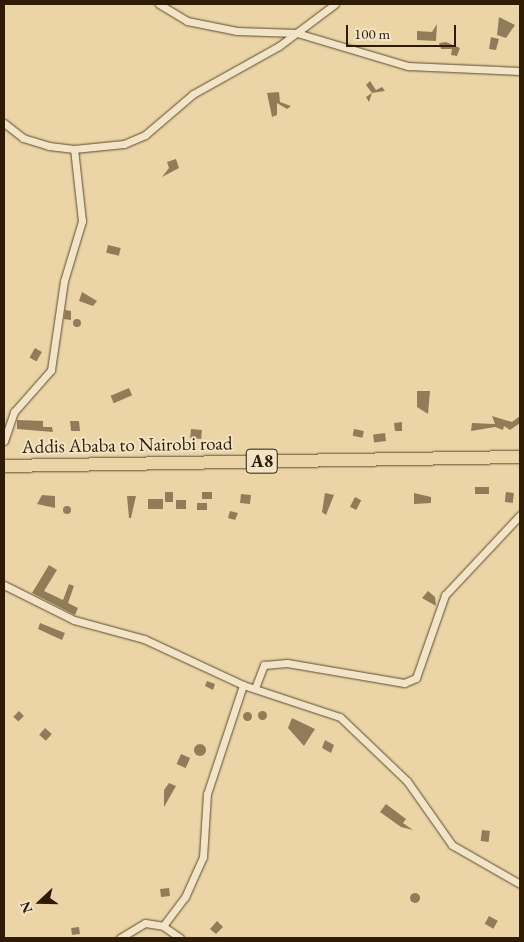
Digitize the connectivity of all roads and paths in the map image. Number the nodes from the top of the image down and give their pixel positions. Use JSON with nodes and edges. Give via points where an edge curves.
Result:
{"nodes":[{"id":1,"x":159,"y":4,"type":"edge"},
{"id":2,"x":335,"y":4,"type":"edge"},
{"id":3,"x":297,"y":33,"type":"junction"},
{"id":4,"x":520,"y":71,"type":"edge"},
{"id":5,"x":4,"y":123,"type":"edge"},
{"id":6,"x":74,"y":149,"type":"junction"},
{"id":7,"x":4,"y":441,"type":"edge"},
{"id":8,"x":520,"y":457,"type":"edge"},
{"id":9,"x":4,"y":466,"type":"edge"},
{"id":10,"x":520,"y":515,"type":"edge"},
{"id":11,"x":4,"y":585,"type":"edge"},
{"id":12,"x":243,"y":684,"type":"junction"},
{"id":13,"x":255,"y":688,"type":"junction"},
{"id":14,"x":520,"y":884,"type":"edge"},
{"id":15,"x":163,"y":926,"type":"junction"},
{"id":16,"x":120,"y":938,"type":"edge"},
{"id":17,"x":180,"y":938,"type":"edge"}],
"edges":[{"from":1,"to":3,"type":"street","via":[[187,21],[238,32]]},
{"from":2,"to":3,"type":"street"},
{"from":3,"to":4,"type":"street","via":[[408,66]]},
{"from":3,"to":6,"type":"street","via":[[193,94],[146,135],[124,144]]},
{"from":5,"to":6,"type":"street","via":[[23,138]]},
{"from":6,"to":7,"type":"street","via":[[82,221],[64,281],[51,370],[14,412]]},
{"from":8,"to":9,"type":"highway","name":"Addis Ababa to Nairobi road","number":"A8"},
{"from":10,"to":13,"type":"street","via":[[444,595],[416,678],[404,683],[287,663],[264,665]]},
{"from":11,"to":12,"type":"street","via":[[74,620],[144,640]]},
{"from":12,"to":13,"type":"street"},
{"from":12,"to":15,"type":"street","via":[[206,794],[203,857],[185,897]]},
{"from":13,"to":14,"type":"street","via":[[340,717],[407,781],[425,812],[452,845]]},
{"from":15,"to":16,"type":"street","via":[[145,923]]},
{"from":15,"to":17,"type":"street"}]}
